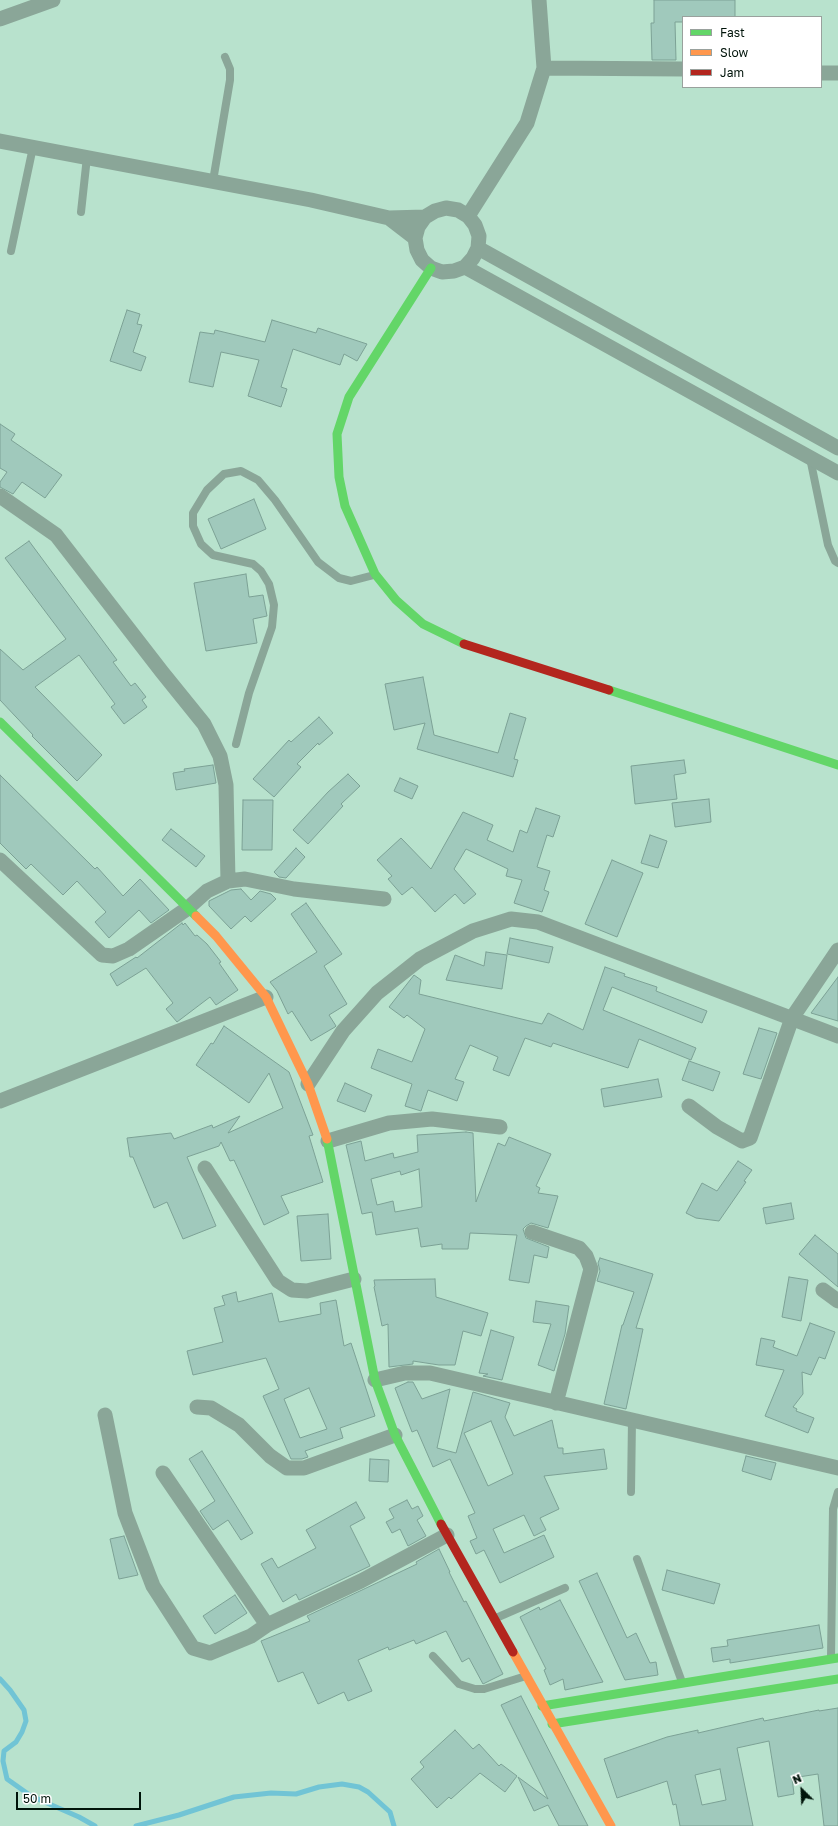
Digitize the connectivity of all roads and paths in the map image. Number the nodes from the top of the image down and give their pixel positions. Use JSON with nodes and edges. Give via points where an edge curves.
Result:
{"nodes":[{"id":1,"x":53,"y":0,"type":"edge"},
{"id":2,"x":539,"y":0,"type":"edge"},
{"id":3,"x":0,"y":19,"type":"edge"},
{"id":4,"x":225,"y":57,"type":"dead end"},
{"id":5,"x":544,"y":68,"type":"junction"},
{"id":6,"x":682,"y":69,"type":"edge"},
{"id":7,"x":822,"y":73,"type":"edge"},
{"id":8,"x":838,"y":73,"type":"edge"},
{"id":9,"x":0,"y":141,"type":"edge"},
{"id":10,"x":33,"y":147,"type":"junction"},
{"id":11,"x":87,"y":157,"type":"junction"},
{"id":12,"x":213,"y":181,"type":"junction"},
{"id":13,"x":81,"y":212,"type":"dead end"},
{"id":14,"x":468,"y":216,"type":"junction"},
{"id":15,"x":425,"y":217,"type":"junction"},
{"id":16,"x":389,"y":218,"type":"junction"},
{"id":17,"x":415,"y":238,"type":"junction"},
{"id":18,"x":478,"y":248,"type":"junction"},
{"id":19,"x":11,"y":251,"type":"dead end"},
{"id":20,"x":465,"y":267,"type":"junction"},
{"id":21,"x":431,"y":268,"type":"junction"},
{"id":22,"x":642,"y":339,"type":"junction"},
{"id":23,"x":631,"y":358,"type":"junction"},
{"id":24,"x":821,"y":438,"type":"junction"},
{"id":25,"x":838,"y":448,"type":"edge"},
{"id":26,"x":810,"y":458,"type":"junction"},
{"id":27,"x":838,"y":473,"type":"edge"},
{"id":28,"x":0,"y":496,"type":"edge"},
{"id":29,"x":838,"y":563,"type":"edge"},
{"id":30,"x":375,"y":574,"type":"junction"},
{"id":31,"x":0,"y":722,"type":"edge"},
{"id":32,"x":236,"y":744,"type":"dead end"},
{"id":33,"x":838,"y":766,"type":"edge"},
{"id":34,"x":0,"y":860,"type":"edge"},
{"id":35,"x":228,"y":881,"type":"junction"},
{"id":36,"x":384,"y":900,"type":"dead end"},
{"id":37,"x":188,"y":908,"type":"junction"},
{"id":38,"x":838,"y":950,"type":"edge"},
{"id":39,"x":266,"y":997,"type":"junction"},
{"id":40,"x":792,"y":1018,"type":"junction"},
{"id":41,"x":838,"y":1036,"type":"edge"},
{"id":42,"x":308,"y":1084,"type":"junction"},
{"id":43,"x":0,"y":1101,"type":"edge"},
{"id":44,"x":689,"y":1106,"type":"dead end"},
{"id":45,"x":500,"y":1127,"type":"dead end"},
{"id":46,"x":328,"y":1141,"type":"junction"},
{"id":47,"x":205,"y":1168,"type":"dead end"},
{"id":48,"x":532,"y":1232,"type":"dead end"},
{"id":49,"x":354,"y":1279,"type":"junction"},
{"id":50,"x":823,"y":1290,"type":"dead end"},
{"id":51,"x":838,"y":1301,"type":"edge"},
{"id":52,"x":375,"y":1380,"type":"junction"},
{"id":53,"x":556,"y":1403,"type":"junction"},
{"id":54,"x":197,"y":1407,"type":"dead end"},
{"id":55,"x":105,"y":1415,"type":"dead end"},
{"id":56,"x":632,"y":1420,"type":"junction"},
{"id":57,"x":395,"y":1435,"type":"junction"},
{"id":58,"x":838,"y":1468,"type":"edge"},
{"id":59,"x":163,"y":1473,"type":"dead end"},
{"id":60,"x":631,"y":1492,"type":"dead end"},
{"id":61,"x":838,"y":1492,"type":"edge"},
{"id":62,"x":447,"y":1535,"type":"junction"},
{"id":63,"x":637,"y":1559,"type":"dead end"},
{"id":64,"x":565,"y":1588,"type":"dead end"},
{"id":65,"x":494,"y":1619,"type":"junction"},
{"id":66,"x":267,"y":1626,"type":"junction"},
{"id":67,"x":433,"y":1656,"type":"dead end"},
{"id":68,"x":836,"y":1671,"type":"edge"},
{"id":69,"x":526,"y":1676,"type":"junction"},
{"id":70,"x":682,"y":1683,"type":"junction"},
{"id":71,"x":542,"y":1706,"type":"junction"},
{"id":72,"x":552,"y":1724,"type":"junction"},
{"id":73,"x":611,"y":1826,"type":"edge"}],
"edges":[{"from":1,"to":3,"type":"street"},
{"from":2,"to":5,"type":"street"},
{"from":4,"to":12,"type":"lane","via":[[230,69],[230,80]]},
{"from":5,"to":6,"type":"street"},
{"from":5,"to":14,"type":"street","via":[[526,123]]},
{"from":7,"to":8,"type":"street"},
{"from":9,"to":10,"type":"street"},
{"from":10,"to":11,"type":"street"},
{"from":10,"to":19,"type":"lane"},
{"from":11,"to":12,"type":"street"},
{"from":11,"to":13,"type":"lane"},
{"from":12,"to":16,"type":"street"},
{"from":14,"to":15,"type":"street","via":[[458,210],[446,208]]},
{"from":14,"to":18,"type":"street","via":[[479,236]]},
{"from":15,"to":16,"type":"street"},
{"from":15,"to":17,"type":"street","via":[[418,227]]},
{"from":16,"to":17,"type":"street"},
{"from":17,"to":21,"type":"street","via":[[422,260]]},
{"from":18,"to":20,"type":"street"},
{"from":18,"to":22,"type":"street"},
{"from":20,"to":21,"type":"street","via":[[442,272]]},
{"from":20,"to":23,"type":"street"},
{"from":21,"to":30,"type":"street","via":[[349,397],[337,434],[339,477],[344,506]]},
{"from":22,"to":23,"type":"street"},
{"from":22,"to":24,"type":"street"},
{"from":23,"to":26,"type":"street"},
{"from":24,"to":25,"type":"street"},
{"from":24,"to":26,"type":"street"},
{"from":26,"to":27,"type":"street"},
{"from":26,"to":29,"type":"lane","via":[[828,546]]},
{"from":28,"to":35,"type":"street","via":[[56,535],[204,724],[220,756],[226,785]]},
{"from":30,"to":32,"type":"lane","via":[[351,581],[339,578],[318,562],[258,480],[240,471],[224,474],[206,490],[193,513],[193,526],[201,544],[213,555],[253,564],[269,584],[274,605],[272,627],[249,693]]},
{"from":30,"to":33,"type":"street","via":[[396,600],[423,624],[468,646],[635,698]]},
{"from":31,"to":37,"type":"street"},
{"from":34,"to":37,"type":"street","via":[[102,956],[113,956],[129,949]]},
{"from":35,"to":36,"type":"street","via":[[245,879],[294,889]]},
{"from":35,"to":37,"type":"street","via":[[207,891]]},
{"from":37,"to":39,"type":"street","via":[[216,936]]},
{"from":38,"to":40,"type":"street"},
{"from":39,"to":42,"type":"street"},
{"from":39,"to":43,"type":"street"},
{"from":40,"to":41,"type":"street"},
{"from":40,"to":42,"type":"street","via":[[538,922],[511,919],[473,931],[420,958],[377,993],[343,1031]]},
{"from":40,"to":44,"type":"street","via":[[750,1138],[742,1141],[717,1127]]},
{"from":42,"to":46,"type":"street"},
{"from":45,"to":46,"type":"street","via":[[432,1119],[389,1123]]},
{"from":46,"to":49,"type":"street"},
{"from":47,"to":49,"type":"street","via":[[278,1281],[292,1290],[307,1291]]},
{"from":48,"to":53,"type":"street","via":[[579,1248],[591,1268]]},
{"from":49,"to":52,"type":"street"},
{"from":50,"to":51,"type":"street"},
{"from":52,"to":53,"type":"street","via":[[405,1373],[430,1374]]},
{"from":52,"to":57,"type":"street"},
{"from":53,"to":56,"type":"street"},
{"from":54,"to":57,"type":"street","via":[[211,1408],[239,1425],[270,1456],[287,1468],[304,1468]]},
{"from":55,"to":66,"type":"street","via":[[125,1513],[153,1586],[193,1648],[210,1653],[251,1636]]},
{"from":56,"to":58,"type":"street"},
{"from":56,"to":60,"type":"lane"},
{"from":57,"to":62,"type":"street"},
{"from":59,"to":66,"type":"street"},
{"from":61,"to":68,"type":"lane","via":[[833,1510]]},
{"from":62,"to":65,"type":"street"},
{"from":62,"to":66,"type":"street","via":[[362,1581]]},
{"from":63,"to":70,"type":"lane"},
{"from":64,"to":65,"type":"lane"},
{"from":65,"to":69,"type":"street"},
{"from":67,"to":69,"type":"lane","via":[[459,1684],[475,1689],[484,1689]]},
{"from":68,"to":70,"type":"street"},
{"from":68,"to":72,"type":"street"},
{"from":69,"to":71,"type":"street"},
{"from":70,"to":71,"type":"street"},
{"from":71,"to":72,"type":"street"},
{"from":72,"to":73,"type":"street"}]}
